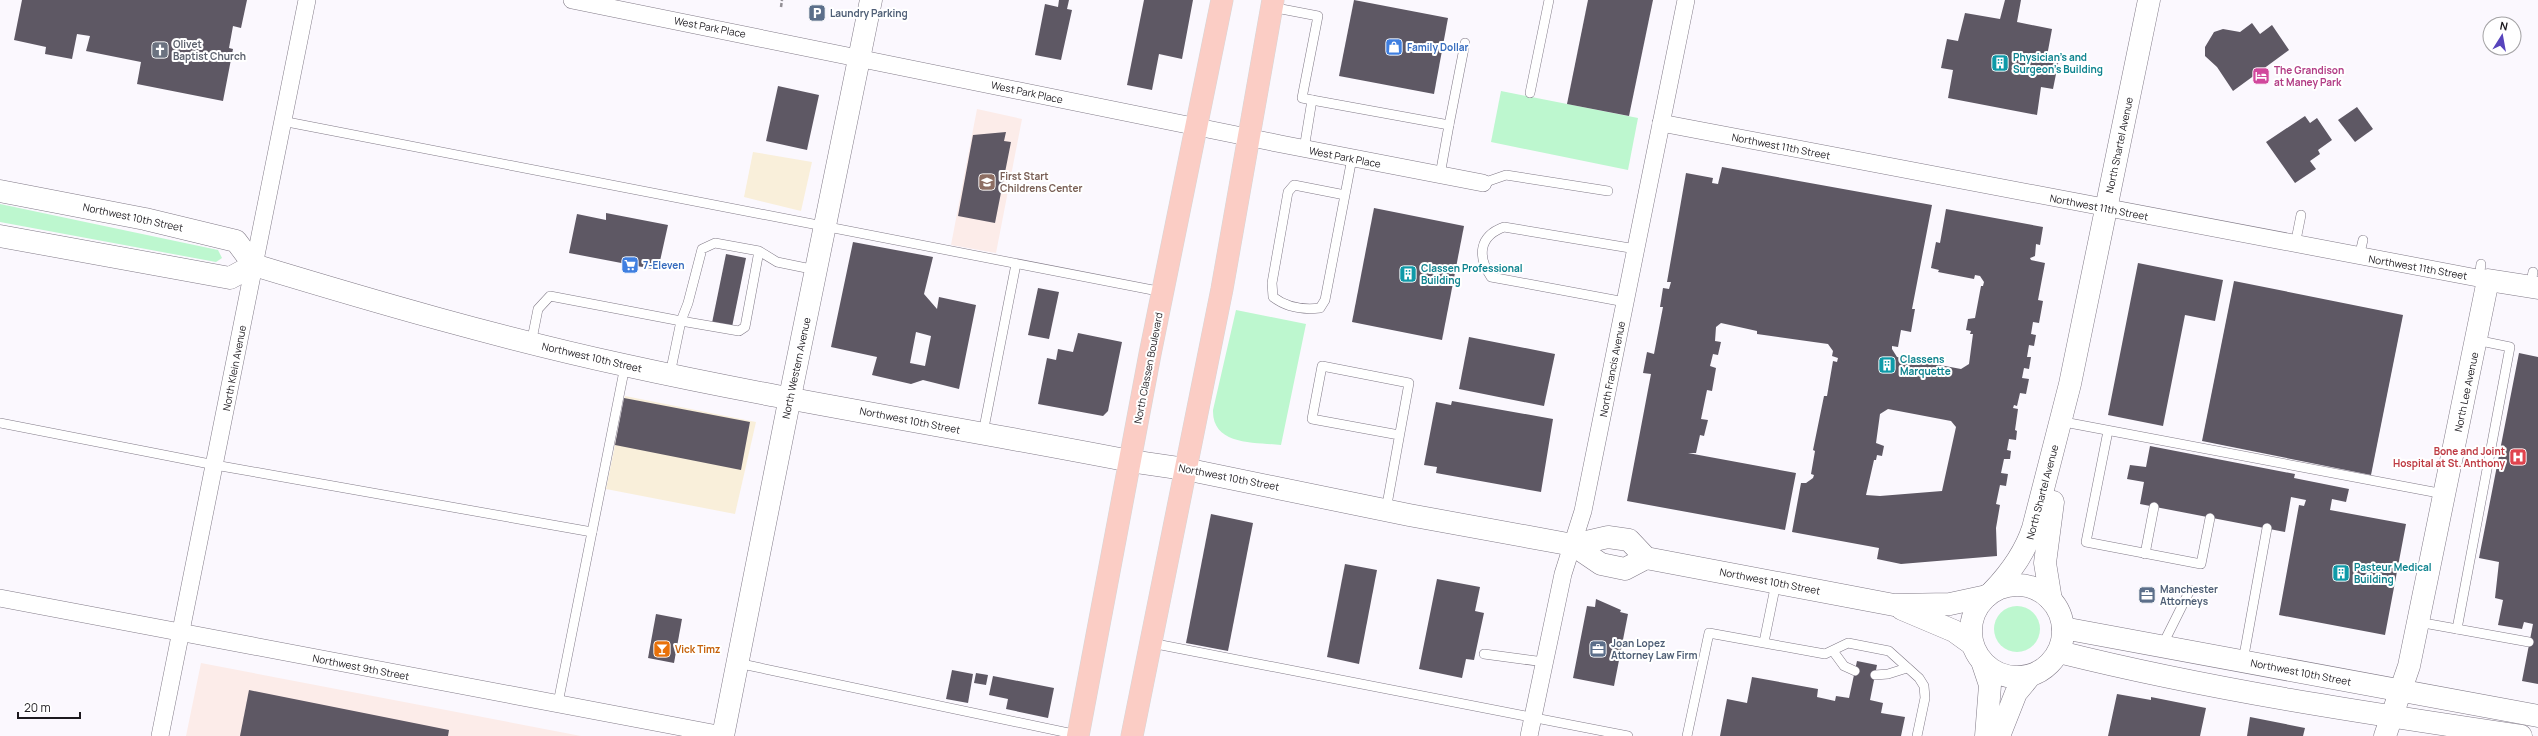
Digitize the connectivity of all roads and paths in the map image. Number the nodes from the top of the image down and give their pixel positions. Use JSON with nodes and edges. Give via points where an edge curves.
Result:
{"nodes":[{"id":1,"x":307,"y":0,"type":"edge"},
{"id":2,"x":572,"y":0,"type":"edge"},
{"id":3,"x":782,"y":0,"type":"edge"},
{"id":4,"x":871,"y":0,"type":"edge"},
{"id":5,"x":1222,"y":0,"type":"edge"},
{"id":6,"x":1549,"y":0,"type":"edge"},
{"id":7,"x":1686,"y":0,"type":"edge"},
{"id":8,"x":2148,"y":0,"type":"edge"},
{"id":9,"x":1272,"y":4,"type":"edge"},
{"id":10,"x":781,"y":7,"type":"dead end"},
{"id":11,"x":1465,"y":44,"type":"dead end"},
{"id":12,"x":859,"y":58,"type":"junction"},
{"id":13,"x":1530,"y":93,"type":"dead end"},
{"id":14,"x":1312,"y":100,"type":"junction"},
{"id":15,"x":282,"y":121,"type":"junction"},
{"id":16,"x":1661,"y":123,"type":"junction"},
{"id":17,"x":1449,"y":124,"type":"junction"},
{"id":18,"x":1196,"y":126,"type":"junction"},
{"id":19,"x":1248,"y":138,"type":"junction"},
{"id":20,"x":1304,"y":149,"type":"junction"},
{"id":21,"x":1352,"y":158,"type":"junction"},
{"id":22,"x":1440,"y":175,"type":"junction"},
{"id":23,"x":1483,"y":183,"type":"joint"},
{"id":24,"x":0,"y":191,"type":"edge"},
{"id":25,"x":1608,"y":192,"type":"dead end"},
{"id":26,"x":1345,"y":195,"type":"junction"},
{"id":27,"x":2106,"y":208,"type":"junction"},
{"id":28,"x":2301,"y":215,"type":"dead end"},
{"id":29,"x":824,"y":227,"type":"junction"},
{"id":30,"x":0,"y":236,"type":"edge"},
{"id":31,"x":2295,"y":244,"type":"junction"},
{"id":32,"x":1636,"y":249,"type":"junction"},
{"id":33,"x":759,"y":251,"type":"junction"},
{"id":34,"x":1016,"y":264,"type":"junction"},
{"id":35,"x":254,"y":265,"type":"junction"},
{"id":36,"x":816,"y":270,"type":"junction"},
{"id":37,"x":2483,"y":274,"type":"junction"},
{"id":38,"x":2534,"y":282,"type":"edge"},
{"id":39,"x":1163,"y":292,"type":"junction"},
{"id":40,"x":1625,"y":302,"type":"junction"},
{"id":41,"x":680,"y":320,"type":"junction"},
{"id":42,"x":2476,"y":340,"type":"junction"},
{"id":43,"x":531,"y":344,"type":"junction"},
{"id":44,"x":625,"y":366,"type":"junction"},
{"id":45,"x":670,"y":374,"type":"junction"},
{"id":46,"x":2070,"y":384,"type":"junction"},
{"id":47,"x":790,"y":397,"type":"junction"},
{"id":48,"x":2064,"y":422,"type":"junction"},
{"id":49,"x":0,"y":423,"type":"edge"},
{"id":50,"x":2108,"y":431,"type":"junction"},
{"id":51,"x":983,"y":433,"type":"junction"},
{"id":52,"x":1399,"y":435,"type":"junction"},
{"id":53,"x":1130,"y":461,"type":"junction"},
{"id":54,"x":215,"y":464,"type":"junction"},
{"id":55,"x":1185,"y":469,"type":"junction"},
{"id":56,"x":2444,"y":494,"type":"junction"},
{"id":57,"x":2154,"y":507,"type":"dead end"},
{"id":58,"x":1386,"y":510,"type":"junction"},
{"id":59,"x":2210,"y":518,"type":"dead end"},
{"id":60,"x":2267,"y":528,"type":"dead end"},
{"id":61,"x":592,"y":532,"type":"junction"},
{"id":62,"x":1573,"y":545,"type":"junction"},
{"id":63,"x":2146,"y":554,"type":"junction"},
{"id":64,"x":1646,"y":558,"type":"junction"},
{"id":65,"x":1776,"y":583,"type":"junction"},
{"id":66,"x":2190,"y":590,"type":"dead end"},
{"id":67,"x":1990,"y":593,"type":"junction"},
{"id":68,"x":0,"y":598,"type":"edge"},
{"id":69,"x":2051,"y":600,"type":"junction"},
{"id":70,"x":1894,"y":605,"type":"junction"},
{"id":71,"x":2418,"y":622,"type":"junction"},
{"id":72,"x":2063,"y":628,"type":"junction"},
{"id":73,"x":2457,"y":629,"type":"junction"},
{"id":74,"x":181,"y":633,"type":"junction"},
{"id":75,"x":1764,"y":642,"type":"junction"},
{"id":76,"x":2529,"y":642,"type":"dead end"},
{"id":77,"x":1151,"y":643,"type":"junction"},
{"id":78,"x":1972,"y":644,"type":"junction"},
{"id":79,"x":2162,"y":646,"type":"junction"},
{"id":80,"x":1832,"y":651,"type":"junction"},
{"id":81,"x":2059,"y":652,"type":"junction"},
{"id":82,"x":1484,"y":654,"type":"dead end"},
{"id":83,"x":2243,"y":661,"type":"junction"},
{"id":84,"x":1544,"y":662,"type":"junction"},
{"id":85,"x":737,"y":663,"type":"junction"},
{"id":86,"x":1983,"y":664,"type":"junction"},
{"id":87,"x":1907,"y":668,"type":"junction"},
{"id":88,"x":1855,"y":671,"type":"dead end"},
{"id":89,"x":1875,"y":675,"type":"dead end"},
{"id":90,"x":2030,"y":676,"type":"junction"},
{"id":91,"x":2400,"y":691,"type":"junction"},
{"id":92,"x":558,"y":704,"type":"junction"},
{"id":93,"x":2538,"y":716,"type":"edge"},
{"id":94,"x":1533,"y":718,"type":"junction"},
{"id":95,"x":2388,"y":726,"type":"edge"},
{"id":96,"x":723,"y":735,"type":"edge"},
{"id":97,"x":160,"y":736,"type":"edge"},
{"id":98,"x":1078,"y":736,"type":"edge"},
{"id":99,"x":1132,"y":736,"type":"edge"},
{"id":100,"x":1529,"y":736,"type":"edge"},
{"id":101,"x":1628,"y":736,"type":"edge"},
{"id":102,"x":1687,"y":736,"type":"edge"},
{"id":103,"x":1917,"y":736,"type":"edge"},
{"id":104,"x":1986,"y":736,"type":"edge"},
{"id":105,"x":1999,"y":736,"type":"edge"},
{"id":106,"x":2521,"y":736,"type":"edge"}],
"edges":[{"from":1,"to":15,"type":"street","name":"North Klein Avenue"},
{"from":2,"to":12,"type":"street","name":"West Park Place"},
{"from":3,"to":10,"type":"path"},
{"from":4,"to":12,"type":"street","name":"North Western Avenue"},
{"from":5,"to":18,"type":"main road","name":"North Classen Boulevard"},
{"from":6,"to":13,"type":"lane"},
{"from":7,"to":16,"type":"street","name":"North Francis Avenue"},
{"from":8,"to":27,"type":"street","name":"North Shartel Avenue"},
{"from":9,"to":14,"type":"lane","via":[[1318,16],[1302,98]]},
{"from":9,"to":19,"type":"main road"},
{"from":11,"to":17,"type":"lane"},
{"from":12,"to":18,"type":"street","name":"West Park Place"},
{"from":12,"to":29,"type":"street","name":"North Western Avenue"},
{"from":14,"to":17,"type":"lane"},
{"from":14,"to":20,"type":"lane"},
{"from":15,"to":29,"type":"lane"},
{"from":15,"to":35,"type":"street","name":"North Klein Avenue"},
{"from":16,"to":27,"type":"street","name":"Northwest 11th Street"},
{"from":16,"to":32,"type":"street","name":"North Francis Avenue"},
{"from":17,"to":22,"type":"lane"},
{"from":18,"to":19,"type":"street","name":"West Park Place"},
{"from":18,"to":39,"type":"main road","name":"North Classen Boulevard"},
{"from":19,"to":20,"type":"street","name":"West Park Place"},
{"from":19,"to":55,"type":"main road","via":[[1222,289]]},
{"from":20,"to":21,"type":"street","name":"West Park Place"},
{"from":21,"to":22,"type":"street","name":"West Park Place"},
{"from":21,"to":26,"type":"lane"},
{"from":22,"to":23,"type":"street","name":"West Park Place"},
{"from":23,"to":25,"type":"lane","via":[[1506,175]]},
{"from":24,"to":35,"type":"street","name":"Northwest 10th Street","via":[[145,219],[236,241]]},
{"from":26,"to":26,"type":"lane","via":[[1294,185],[1288,192],[1272,283],[1273,297],[1283,305],[1311,310],[1320,308],[1325,300]]},
{"from":27,"to":31,"type":"street","name":"Northwest 11th Street"},
{"from":27,"to":46,"type":"street","name":"North Shartel Avenue"},
{"from":28,"to":31,"type":"lane"},
{"from":29,"to":34,"type":"lane"},
{"from":29,"to":36,"type":"street","name":"North Western Avenue"},
{"from":30,"to":35,"type":"street","via":[[230,278]]},
{"from":31,"to":37,"type":"street","name":"Northwest 11th Street","via":[[2361,248]]},
{"from":32,"to":40,"type":"street","name":"North Francis Avenue"},
{"from":32,"to":40,"type":"lane","via":[[1504,227],[1490,232],[1483,244],[1483,265],[1491,277]]},
{"from":33,"to":36,"type":"lane","via":[[777,262]]},
{"from":33,"to":41,"type":"lane","via":[[715,243],[702,249],[688,303]]},
{"from":33,"to":41,"type":"lane","via":[[745,327],[739,330]]},
{"from":34,"to":39,"type":"lane"},
{"from":34,"to":51,"type":"lane"},
{"from":35,"to":43,"type":"street","name":"Northwest 10th Street"},
{"from":35,"to":54,"type":"street","name":"North Klein Avenue"},
{"from":36,"to":47,"type":"street","name":"North Western Avenue"},
{"from":37,"to":38,"type":"street","name":"Northwest 11th Street"},
{"from":37,"to":42,"type":"street","name":"North Lee Avenue"},
{"from":39,"to":53,"type":"main road","name":"North Classen Boulevard"},
{"from":40,"to":62,"type":"street","name":"North Francis Avenue","via":[[1584,511]]},
{"from":41,"to":43,"type":"lane","via":[[550,296],[538,309]]},
{"from":41,"to":45,"type":"lane"},
{"from":42,"to":56,"type":"street","name":"North Lee Avenue"},
{"from":42,"to":73,"type":"lane","via":[[2510,347]]},
{"from":43,"to":44,"type":"street","name":"Northwest 10th Street"},
{"from":44,"to":45,"type":"street","name":"Northwest 10th Street"},
{"from":44,"to":61,"type":"lane"},
{"from":45,"to":47,"type":"street","name":"Northwest 10th Street"},
{"from":46,"to":48,"type":"street","name":"North Shartel Avenue"},
{"from":46,"to":67,"type":"street","name":"North Shartel Avenue","via":[[2028,545],[2010,573]]},
{"from":47,"to":51,"type":"street","name":"Northwest 10th Street"},
{"from":47,"to":85,"type":"street","name":"North Western Avenue"},
{"from":48,"to":50,"type":"lane"},
{"from":48,"to":69,"type":"street","name":"North Shartel Avenue","via":[[2046,548],[2046,576]]},
{"from":49,"to":54,"type":"lane"},
{"from":50,"to":56,"type":"lane","via":[[2278,467]]},
{"from":50,"to":63,"type":"lane","via":[[2086,542]]},
{"from":51,"to":53,"type":"street","name":"Northwest 10th Street"},
{"from":52,"to":52,"type":"lane","via":[[1408,383],[1322,366],[1312,419]]},
{"from":52,"to":58,"type":"lane"},
{"from":53,"to":55,"type":"street","name":"Northwest 10th Street"},
{"from":53,"to":98,"type":"main road","name":"North Classen Boulevard"},
{"from":54,"to":61,"type":"lane"},
{"from":54,"to":74,"type":"street","name":"North Klein Avenue"},
{"from":55,"to":58,"type":"street","name":"Northwest 10th Street"},
{"from":55,"to":77,"type":"main road"},
{"from":56,"to":71,"type":"street","name":"North Lee Avenue"},
{"from":57,"to":63,"type":"lane"},
{"from":58,"to":62,"type":"street","name":"Northwest 10th Street"},
{"from":59,"to":63,"type":"lane","via":[[2201,564]]},
{"from":60,"to":83,"type":"lane"},
{"from":61,"to":92,"type":"lane"},
{"from":62,"to":64,"type":"street","name":"Northwest 10th Street","via":[[1601,564],[1625,569]]},
{"from":62,"to":64,"type":"street","name":"Northwest 10th Street","via":[[1608,536],[1629,540]]},
{"from":62,"to":84,"type":"street","name":"North Francis Avenue","via":[[1563,574]]},
{"from":64,"to":65,"type":"street","name":"Northwest 10th Street"},
{"from":65,"to":70,"type":"street","name":"Northwest 10th Street"},
{"from":65,"to":75,"type":"lane"},
{"from":66,"to":79,"type":"lane"},
{"from":67,"to":69,"type":"street","via":[[2008,586],[2026,586],[2041,592]]},
{"from":67,"to":70,"type":"street","name":"Northwest 10th Street","via":[[1950,604]]},
{"from":67,"to":78,"type":"street","via":[[1979,603],[1972,618]]},
{"from":68,"to":74,"type":"street","name":"Northwest 9th Street"},
{"from":69,"to":72,"type":"street","via":[[2061,616]]},
{"from":70,"to":78,"type":"street","name":"Northwest 10th Street","via":[[1954,631]]},
{"from":71,"to":73,"type":"lane"},
{"from":71,"to":91,"type":"street","name":"North Lee Avenue","via":[[2409,666]]},
{"from":72,"to":79,"type":"street","name":"Northwest 10th Street"},
{"from":72,"to":81,"type":"street"},
{"from":73,"to":76,"type":"lane"},
{"from":74,"to":92,"type":"street","name":"Northwest 9th Street"},
{"from":74,"to":97,"type":"street","name":"North Klein Avenue"},
{"from":75,"to":80,"type":"lane","via":[[1825,654]]},
{"from":75,"to":102,"type":"lane","via":[[1709,634]]},
{"from":77,"to":94,"type":"lane"},
{"from":77,"to":99,"type":"main road"},
{"from":78,"to":86,"type":"street"},
{"from":79,"to":83,"type":"street","name":"Northwest 10th Street"},
{"from":80,"to":87,"type":"lane","via":[[1848,644],[1889,651]]},
{"from":80,"to":88,"type":"lane","via":[[1844,666]]},
{"from":81,"to":90,"type":"street","via":[[2047,667]]},
{"from":81,"to":95,"type":"street","via":[[2160,677]]},
{"from":82,"to":84,"type":"lane"},
{"from":83,"to":91,"type":"street","name":"Northwest 10th Street"},
{"from":84,"to":94,"type":"street","name":"North Francis Avenue"},
{"from":85,"to":96,"type":"street","name":"North Western Avenue"},
{"from":85,"to":98,"type":"lane"},
{"from":86,"to":90,"type":"street","via":[[2002,676]]},
{"from":86,"to":104,"type":"street","via":[[1990,685]]},
{"from":87,"to":89,"type":"lane"},
{"from":87,"to":103,"type":"lane","via":[[1924,686]]},
{"from":90,"to":105,"type":"street","via":[[2014,698]]},
{"from":91,"to":93,"type":"street","name":"Northwest 10th Street"},
{"from":91,"to":95,"type":"street","name":"North Lee Avenue"},
{"from":92,"to":96,"type":"street","name":"Northwest 9th Street"},
{"from":94,"to":100,"type":"street","name":"North Francis Avenue"},
{"from":94,"to":101,"type":"lane"},
{"from":95,"to":106,"type":"street"}]}
